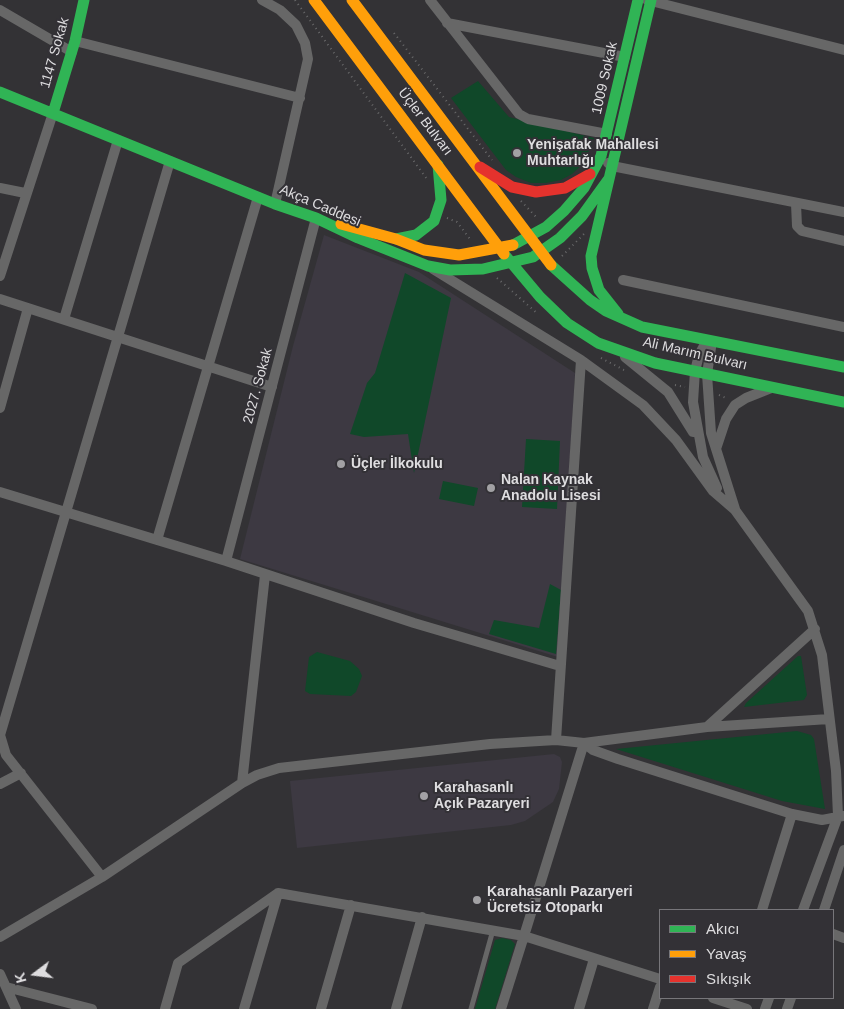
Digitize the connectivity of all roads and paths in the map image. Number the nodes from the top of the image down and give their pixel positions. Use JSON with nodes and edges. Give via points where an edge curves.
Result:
{"nodes":[{"id":1,"x":84,"y":0,"type":"edge"},
{"id":2,"x":262,"y":0,"type":"edge"},
{"id":3,"x":295,"y":0,"type":"edge"},
{"id":4,"x":314,"y":0,"type":"edge"},
{"id":5,"x":352,"y":0,"type":"edge"},
{"id":6,"x":430,"y":0,"type":"edge"},
{"id":7,"x":638,"y":0,"type":"edge"},
{"id":8,"x":649,"y":0,"type":"edge"},
{"id":9,"x":0,"y":10,"type":"edge"},
{"id":10,"x":448,"y":23,"type":"junction"},
{"id":11,"x":391,"y":28,"type":"dead end"},
{"id":12,"x":74,"y":46,"type":"junction"},
{"id":13,"x":844,"y":50,"type":"edge"},
{"id":14,"x":625,"y":57,"type":"junction"},
{"id":15,"x":0,"y":92,"type":"edge"},
{"id":16,"x":300,"y":98,"type":"junction"},
{"id":17,"x":53,"y":113,"type":"junction"},
{"id":18,"x":607,"y":134,"type":"junction"},
{"id":19,"x":118,"y":140,"type":"junction"},
{"id":20,"x":599,"y":160,"type":"junction"},
{"id":21,"x":170,"y":161,"type":"junction"},
{"id":22,"x":492,"y":161,"type":"dead end"},
{"id":23,"x":438,"y":164,"type":"junction"},
{"id":24,"x":477,"y":166,"type":"junction"},
{"id":25,"x":612,"y":166,"type":"junction"},
{"id":26,"x":608,"y":180,"type":"junction"},
{"id":27,"x":430,"y":186,"type":"dead end"},
{"id":28,"x":0,"y":188,"type":"edge"},
{"id":29,"x":25,"y":194,"type":"junction"},
{"id":30,"x":258,"y":197,"type":"junction"},
{"id":31,"x":275,"y":204,"type":"junction"},
{"id":32,"x":796,"y":204,"type":"junction"},
{"id":33,"x":844,"y":212,"type":"edge"},
{"id":34,"x":437,"y":216,"type":"junction"},
{"id":35,"x":316,"y":218,"type":"junction"},
{"id":36,"x":530,"y":237,"type":"junction"},
{"id":37,"x":470,"y":239,"type":"dead end"},
{"id":38,"x":396,"y":240,"type":"junction"},
{"id":39,"x":844,"y":241,"type":"edge"},
{"id":40,"x":500,"y":249,"type":"junction"},
{"id":41,"x":541,"y":252,"type":"junction"},
{"id":42,"x":511,"y":263,"type":"junction"},
{"id":43,"x":428,"y":266,"type":"junction"},
{"id":44,"x":0,"y":276,"type":"edge"},
{"id":45,"x":623,"y":280,"type":"dead end"},
{"id":46,"x":0,"y":299,"type":"edge"},
{"id":47,"x":28,"y":308,"type":"junction"},
{"id":48,"x":64,"y":319,"type":"junction"},
{"id":49,"x":624,"y":320,"type":"junction"},
{"id":50,"x":844,"y":327,"type":"edge"},
{"id":51,"x":117,"y":336,"type":"junction"},
{"id":52,"x":709,"y":340,"type":"junction"},
{"id":53,"x":616,"y":350,"type":"junction"},
{"id":54,"x":581,"y":360,"type":"junction"},
{"id":55,"x":844,"y":367,"type":"edge"},
{"id":56,"x":209,"y":368,"type":"junction"},
{"id":57,"x":677,"y":368,"type":"junction"},
{"id":58,"x":701,"y":372,"type":"junction"},
{"id":59,"x":673,"y":386,"type":"dead end"},
{"id":60,"x":776,"y":387,"type":"junction"},
{"id":61,"x":272,"y":388,"type":"junction"},
{"id":62,"x":844,"y":402,"type":"edge"},
{"id":63,"x":0,"y":408,"type":"edge"},
{"id":64,"x":700,"y":444,"type":"junction"},
{"id":65,"x":716,"y":450,"type":"junction"},
{"id":66,"x":0,"y":492,"type":"edge"},
{"id":67,"x":726,"y":501,"type":"junction"},
{"id":68,"x":735,"y":510,"type":"junction"},
{"id":69,"x":65,"y":512,"type":"junction"},
{"id":70,"x":157,"y":540,"type":"junction"},
{"id":71,"x":226,"y":561,"type":"junction"},
{"id":72,"x":266,"y":575,"type":"junction"},
{"id":73,"x":815,"y":629,"type":"junction"},
{"id":74,"x":560,"y":666,"type":"junction"},
{"id":75,"x":830,"y":719,"type":"junction"},
{"id":76,"x":707,"y":727,"type":"junction"},
{"id":77,"x":1,"y":739,"type":"edge"},
{"id":78,"x":556,"y":740,"type":"junction"},
{"id":79,"x":584,"y":743,"type":"junction"},
{"id":80,"x":20,"y":774,"type":"junction"},
{"id":81,"x":242,"y":783,"type":"junction"},
{"id":82,"x":0,"y":784,"type":"edge"},
{"id":83,"x":792,"y":814,"type":"junction"},
{"id":84,"x":841,"y":816,"type":"edge"},
{"id":85,"x":844,"y":850,"type":"edge"},
{"id":86,"x":102,"y":876,"type":"junction"},
{"id":87,"x":278,"y":893,"type":"junction"},
{"id":88,"x":352,"y":905,"type":"junction"},
{"id":89,"x":762,"y":909,"type":"edge"},
{"id":90,"x":802,"y":909,"type":"edge"},
{"id":91,"x":824,"y":909,"type":"edge"},
{"id":92,"x":422,"y":917,"type":"junction"},
{"id":93,"x":493,"y":930,"type":"junction"},
{"id":94,"x":524,"y":936,"type":"junction"},
{"id":95,"x":0,"y":937,"type":"edge"},
{"id":96,"x":594,"y":959,"type":"junction"},
{"id":97,"x":0,"y":974,"type":"edge"},
{"id":98,"x":659,"y":979,"type":"edge"},
{"id":99,"x":6,"y":987,"type":"junction"},
{"id":100,"x":659,"y":990,"type":"edge"},
{"id":101,"x":716,"y":999,"type":"edge"},
{"id":102,"x":733,"y":1004,"type":"edge"},
{"id":103,"x":16,"y":1009,"type":"edge"},
{"id":104,"x":92,"y":1009,"type":"edge"},
{"id":105,"x":165,"y":1009,"type":"edge"},
{"id":106,"x":244,"y":1009,"type":"edge"},
{"id":107,"x":321,"y":1009,"type":"edge"},
{"id":108,"x":396,"y":1009,"type":"edge"},
{"id":109,"x":471,"y":1009,"type":"edge"},
{"id":110,"x":501,"y":1009,"type":"edge"},
{"id":111,"x":579,"y":1009,"type":"edge"},
{"id":112,"x":653,"y":1009,"type":"edge"},
{"id":113,"x":747,"y":1009,"type":"edge"}],
"edges":[{"from":1,"to":12,"type":"street","name":"1147 Sokak"},
{"from":2,"to":16,"type":"street","via":[[280,10],[296,25],[305,43],[308,60]]},
{"from":3,"to":27,"type":"path"},
{"from":4,"to":23,"type":"street","name":"Üçler Bulvarı"},
{"from":5,"to":24,"type":"street","name":"Üçler Bulvarı"},
{"from":6,"to":10,"type":"street"},
{"from":7,"to":14,"type":"street","name":"1009 Sokak"},
{"from":8,"to":13,"type":"street"},
{"from":8,"to":25,"type":"street","name":"1009 Sokak"},
{"from":9,"to":12,"type":"street"},
{"from":10,"to":14,"type":"street"},
{"from":10,"to":18,"type":"street","via":[[519,114],[528,119]]},
{"from":11,"to":22,"type":"path"},
{"from":12,"to":16,"type":"street"},
{"from":12,"to":17,"type":"street","name":"1147 Sokak"},
{"from":14,"to":18,"type":"street","name":"1009 Sokak"},
{"from":15,"to":17,"type":"street","name":"Akça Caddesi"},
{"from":16,"to":31,"type":"street"},
{"from":17,"to":19,"type":"street","name":"Akça Caddesi"},
{"from":17,"to":29,"type":"street"},
{"from":18,"to":20,"type":"street","name":"1009 Sokak"},
{"from":19,"to":21,"type":"street","name":"Akça Caddesi"},
{"from":19,"to":48,"type":"street"},
{"from":20,"to":24,"type":"street","via":[[590,174],[575,184],[546,192],[512,187]]},
{"from":20,"to":25,"type":"street"},
{"from":20,"to":36,"type":"street","name":"1009 Sokak","via":[[584,188],[564,211]]},
{"from":21,"to":30,"type":"street","name":"Akça Caddesi"},
{"from":21,"to":51,"type":"street"},
{"from":23,"to":34,"type":"street","via":[[441,195]]},
{"from":23,"to":40,"type":"street","name":"Üçler Bulvarı"},
{"from":24,"to":36,"type":"street","name":"Üçler Bulvarı"},
{"from":25,"to":26,"type":"street","name":"1009 Sokak"},
{"from":25,"to":32,"type":"street"},
{"from":26,"to":41,"type":"street","name":"Akça Caddesi","via":[[582,216]]},
{"from":26,"to":49,"type":"street","name":"1009 Sokak","via":[[593,243],[592,268],[599,290]]},
{"from":28,"to":29,"type":"street"},
{"from":29,"to":44,"type":"street"},
{"from":30,"to":31,"type":"street","name":"Akça Caddesi"},
{"from":30,"to":56,"type":"street"},
{"from":31,"to":35,"type":"street","name":"Akça Caddesi"},
{"from":32,"to":33,"type":"street"},
{"from":32,"to":39,"type":"street","via":[[797,226],[802,231]]},
{"from":34,"to":37,"type":"path","via":[[457,222]]},
{"from":34,"to":38,"type":"street","via":[[423,230]]},
{"from":35,"to":38,"type":"street","name":"1009 Sokak"},
{"from":35,"to":43,"type":"street","name":"Akça Caddesi"},
{"from":35,"to":61,"type":"street","name":"2027. Sokak"},
{"from":36,"to":40,"type":"street","name":"1009 Sokak"},
{"from":36,"to":41,"type":"street","name":"Üçler Bulvarı"},
{"from":38,"to":40,"type":"street","name":"1009 Sokak","via":[[448,255]]},
{"from":40,"to":42,"type":"street","name":"Üçler Bulvarı"},
{"from":41,"to":42,"type":"street","name":"Akça Caddesi"},
{"from":41,"to":49,"type":"street","name":"Ali Marım Bulvarı","via":[[573,286]]},
{"from":42,"to":43,"type":"street","name":"Akça Caddesi","via":[[473,271]]},
{"from":42,"to":53,"type":"street","name":"Ali Marım Bulvarı","via":[[540,298],[567,323],[598,343]]},
{"from":43,"to":54,"type":"street"},
{"from":45,"to":50,"type":"street"},
{"from":46,"to":47,"type":"street"},
{"from":47,"to":48,"type":"street"},
{"from":47,"to":63,"type":"street"},
{"from":48,"to":51,"type":"street"},
{"from":49,"to":52,"type":"street","name":"Ali Marım Bulvarı"},
{"from":51,"to":56,"type":"street"},
{"from":51,"to":69,"type":"street"},
{"from":52,"to":55,"type":"street","name":"Ali Marım Bulvarı"},
{"from":52,"to":58,"type":"street"},
{"from":53,"to":57,"type":"street","name":"Ali Marım Bulvarı"},
{"from":53,"to":64,"type":"street","via":[[668,392],[679,405]]},
{"from":54,"to":67,"type":"street","via":[[622,388],[656,418],[714,491]]},
{"from":54,"to":74,"type":"street"},
{"from":56,"to":61,"type":"street"},
{"from":56,"to":70,"type":"street"},
{"from":57,"to":58,"type":"street","name":"Ali Marım Bulvarı"},
{"from":57,"to":59,"type":"path"},
{"from":58,"to":60,"type":"street","name":"Ali Marım Bulvarı"},
{"from":58,"to":64,"type":"street","via":[[693,402]]},
{"from":58,"to":65,"type":"street"},
{"from":60,"to":62,"type":"street","name":"Ali Marım Bulvarı"},
{"from":60,"to":65,"type":"street","via":[[736,405],[726,419]]},
{"from":61,"to":71,"type":"street","name":"2027. Sokak"},
{"from":64,"to":67,"type":"street","via":[[710,476]]},
{"from":65,"to":68,"type":"street"},
{"from":66,"to":69,"type":"street"},
{"from":67,"to":68,"type":"street"},
{"from":68,"to":73,"type":"street","via":[[808,611]]},
{"from":69,"to":70,"type":"street"},
{"from":69,"to":77,"type":"street"},
{"from":70,"to":71,"type":"street"},
{"from":71,"to":72,"type":"street"},
{"from":72,"to":74,"type":"street"},
{"from":72,"to":81,"type":"street"},
{"from":73,"to":75,"type":"street","via":[[822,655]]},
{"from":73,"to":76,"type":"street"},
{"from":74,"to":78,"type":"street"},
{"from":75,"to":76,"type":"street"},
{"from":75,"to":84,"type":"street"},
{"from":76,"to":79,"type":"street"},
{"from":77,"to":80,"type":"street","via":[[6,755]]},
{"from":78,"to":79,"type":"street"},
{"from":78,"to":81,"type":"street","via":[[420,751],[279,768]]},
{"from":79,"to":83,"type":"street","via":[[618,760]]},
{"from":79,"to":94,"type":"street"},
{"from":80,"to":82,"type":"street"},
{"from":80,"to":86,"type":"street"},
{"from":81,"to":86,"type":"street"},
{"from":83,"to":84,"type":"street","via":[[822,820]]},
{"from":83,"to":89,"type":"street"},
{"from":84,"to":90,"type":"street"},
{"from":85,"to":91,"type":"street"},
{"from":86,"to":95,"type":"street"},
{"from":87,"to":88,"type":"street"},
{"from":87,"to":105,"type":"street","via":[[178,963]]},
{"from":87,"to":106,"type":"street"},
{"from":88,"to":92,"type":"street"},
{"from":88,"to":107,"type":"street"},
{"from":92,"to":93,"type":"street"},
{"from":92,"to":108,"type":"street"},
{"from":93,"to":94,"type":"street"},
{"from":93,"to":109,"type":"lane"},
{"from":94,"to":96,"type":"street"},
{"from":94,"to":110,"type":"street"},
{"from":96,"to":98,"type":"street"},
{"from":96,"to":111,"type":"street"},
{"from":97,"to":99,"type":"street"},
{"from":99,"to":103,"type":"street"},
{"from":99,"to":104,"type":"street"},
{"from":100,"to":112,"type":"street"},
{"from":101,"to":102,"type":"street"},
{"from":102,"to":113,"type":"street"}]}
